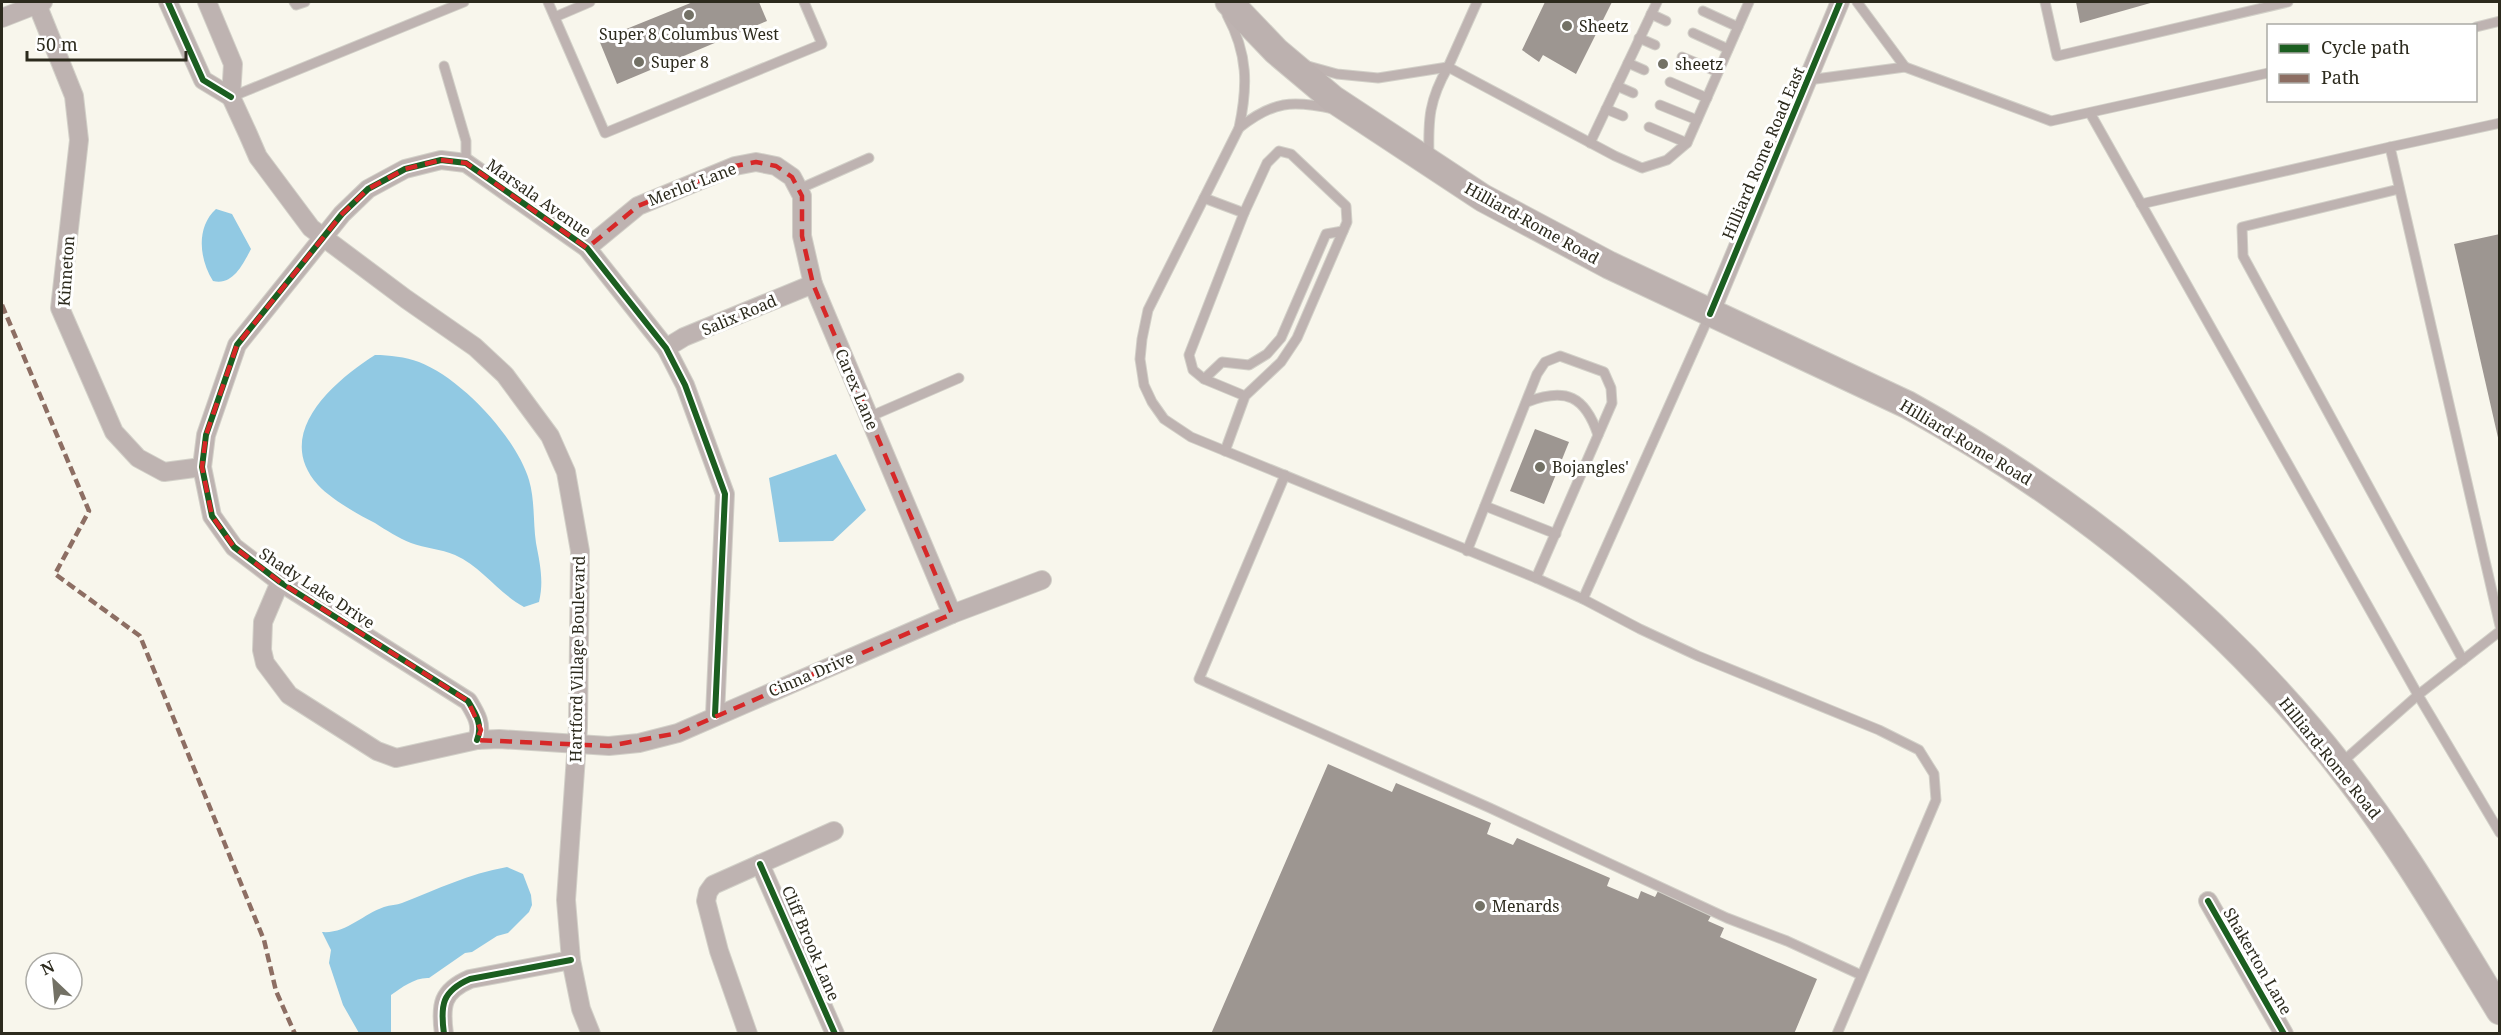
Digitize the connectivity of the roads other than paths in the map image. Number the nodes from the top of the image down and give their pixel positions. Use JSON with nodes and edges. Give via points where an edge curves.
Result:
{"nodes":[{"id":1,"x":168,"y":2,"type":"edge"},
{"id":2,"x":207,"y":2,"type":"edge"},
{"id":3,"x":294,"y":2,"type":"edge"},
{"id":4,"x":306,"y":2,"type":"edge"},
{"id":5,"x":464,"y":2,"type":"edge"},
{"id":6,"x":548,"y":2,"type":"edge"},
{"id":7,"x":590,"y":2,"type":"edge"},
{"id":8,"x":804,"y":2,"type":"edge"},
{"id":9,"x":1221,"y":2,"type":"edge"},
{"id":10,"x":1229,"y":2,"type":"edge"},
{"id":11,"x":1477,"y":2,"type":"edge"},
{"id":12,"x":1657,"y":2,"type":"edge"},
{"id":13,"x":1749,"y":2,"type":"edge"},
{"id":14,"x":1840,"y":2,"type":"edge"},
{"id":15,"x":1857,"y":2,"type":"edge"},
{"id":16,"x":2045,"y":2,"type":"edge"},
{"id":17,"x":2288,"y":2,"type":"edge"},
{"id":18,"x":40,"y":3,"type":"edge"},
{"id":19,"x":443,"y":5,"type":"edge"},
{"id":20,"x":1703,"y":11,"type":"dead end"},
{"id":21,"x":1651,"y":14,"type":"junction"},
{"id":22,"x":555,"y":17,"type":"junction"},
{"id":23,"x":2,"y":18,"type":"edge"},
{"id":24,"x":1666,"y":21,"type":"dead end"},
{"id":25,"x":2499,"y":21,"type":"edge"},
{"id":26,"x":2477,"y":26,"type":"edge"},
{"id":27,"x":1738,"y":27,"type":"junction"},
{"id":28,"x":1693,"y":33,"type":"dead end"},
{"id":29,"x":1640,"y":38,"type":"junction"},
{"id":30,"x":1655,"y":45,"type":"dead end"},
{"id":31,"x":1728,"y":49,"type":"junction"},
{"id":32,"x":1682,"y":57,"type":"dead end"},
{"id":33,"x":1285,"y":59,"type":"junction"},
{"id":34,"x":1628,"y":63,"type":"junction"},
{"id":35,"x":444,"y":66,"type":"dead end"},
{"id":36,"x":1448,"y":67,"type":"junction"},
{"id":37,"x":1905,"y":67,"type":"junction"},
{"id":38,"x":1644,"y":70,"type":"dead end"},
{"id":39,"x":1718,"y":72,"type":"junction"},
{"id":40,"x":2267,"y":73,"type":"edge"},
{"id":41,"x":1808,"y":80,"type":"junction"},
{"id":42,"x":1670,"y":82,"type":"dead end"},
{"id":43,"x":1617,"y":86,"type":"junction"},
{"id":44,"x":1633,"y":93,"type":"dead end"},
{"id":45,"x":231,"y":97,"type":"junction"},
{"id":46,"x":1707,"y":98,"type":"junction"},
{"id":47,"x":1660,"y":105,"type":"dead end"},
{"id":48,"x":1606,"y":109,"type":"junction"},
{"id":49,"x":2090,"y":113,"type":"junction"},
{"id":50,"x":1356,"y":114,"type":"junction"},
{"id":51,"x":1623,"y":116,"type":"dead end"},
{"id":52,"x":1697,"y":120,"type":"junction"},
{"id":53,"x":2499,"y":123,"type":"edge"},
{"id":54,"x":1649,"y":127,"type":"dead end"},
{"id":55,"x":1239,"y":128,"type":"junction"},
{"id":56,"x":1590,"y":143,"type":"junction"},
{"id":57,"x":1687,"y":143,"type":"junction"},
{"id":58,"x":2390,"y":147,"type":"junction"},
{"id":59,"x":869,"y":158,"type":"dead end"},
{"id":60,"x":1429,"y":162,"type":"junction"},
{"id":61,"x":466,"y":163,"type":"junction"},
{"id":62,"x":799,"y":189,"type":"junction"},
{"id":63,"x":2399,"y":189,"type":"junction"},
{"id":64,"x":1204,"y":198,"type":"junction"},
{"id":65,"x":2141,"y":204,"type":"junction"},
{"id":66,"x":1244,"y":213,"type":"junction"},
{"id":67,"x":1343,"y":231,"type":"junction"},
{"id":68,"x":325,"y":238,"type":"junction"},
{"id":69,"x":587,"y":248,"type":"junction"},
{"id":70,"x":813,"y":284,"type":"junction"},
{"id":71,"x":1710,"y":314,"type":"junction"},
{"id":72,"x":666,"y":348,"type":"junction"},
{"id":73,"x":959,"y":378,"type":"dead end"},
{"id":74,"x":1204,"y":379,"type":"junction"},
{"id":75,"x":1245,"y":396,"type":"junction"},
{"id":76,"x":1527,"y":402,"type":"junction"},
{"id":77,"x":870,"y":417,"type":"junction"},
{"id":78,"x":1598,"y":435,"type":"junction"},
{"id":79,"x":1225,"y":451,"type":"junction"},
{"id":80,"x":202,"y":467,"type":"junction"},
{"id":81,"x":1285,"y":475,"type":"junction"},
{"id":82,"x":1485,"y":506,"type":"junction"},
{"id":83,"x":1556,"y":534,"type":"junction"},
{"id":84,"x":1467,"y":551,"type":"junction"},
{"id":85,"x":1536,"y":578,"type":"junction"},
{"id":86,"x":1042,"y":580,"type":"dead end"},
{"id":87,"x":280,"y":582,"type":"junction"},
{"id":88,"x":1583,"y":599,"type":"junction"},
{"id":89,"x":952,"y":614,"type":"junction"},
{"id":90,"x":2499,"y":626,"type":"edge"},
{"id":91,"x":2499,"y":631,"type":"edge"},
{"id":92,"x":2463,"y":660,"type":"junction"},
{"id":93,"x":2418,"y":695,"type":"junction"},
{"id":94,"x":715,"y":715,"type":"junction"},
{"id":95,"x":477,"y":740,"type":"junction"},
{"id":96,"x":577,"y":744,"type":"junction"},
{"id":97,"x":2339,"y":765,"type":"junction"},
{"id":98,"x":834,"y":831,"type":"dead end"},
{"id":99,"x":2499,"y":833,"type":"edge"},
{"id":100,"x":760,"y":864,"type":"junction"},
{"id":101,"x":2208,"y":901,"type":"dead end"},
{"id":102,"x":571,"y":960,"type":"junction"},
{"id":103,"x":1861,"y":975,"type":"junction"},
{"id":104,"x":2499,"y":1011,"type":"edge"},
{"id":105,"x":2278,"y":1031,"type":"edge"},
{"id":106,"x":444,"y":1034,"type":"edge"},
{"id":107,"x":591,"y":1034,"type":"edge"},
{"id":108,"x":748,"y":1034,"type":"edge"},
{"id":109,"x":835,"y":1034,"type":"edge"},
{"id":110,"x":1837,"y":1034,"type":"edge"}],
"edges":[{"from":1,"to":45,"type":"street","via":[[202,80]]},
{"from":2,"to":45,"type":"street","name":"Hartford Village Boulevard","via":[[233,64]]},
{"from":3,"to":4,"type":"lane"},
{"from":5,"to":19,"type":"lane"},
{"from":6,"to":22,"type":"lane"},
{"from":7,"to":22,"type":"lane"},
{"from":8,"to":22,"type":"lane","via":[[822,44],[605,133]]},
{"from":9,"to":55,"type":"lane","via":[[1240,48],[1246,77]]},
{"from":10,"to":33,"type":"main road","name":"Hilliard-Rome Road"},
{"from":11,"to":36,"type":"lane"},
{"from":12,"to":21,"type":"lane"},
{"from":13,"to":27,"type":"lane"},
{"from":14,"to":41,"type":"street","name":"Hilliard Rome Road East"},
{"from":15,"to":37,"type":"lane"},
{"from":16,"to":17,"type":"lane","via":[[2057,56]]},
{"from":18,"to":23,"type":"street"},
{"from":18,"to":80,"type":"street","name":"Kinneton","via":[[74,96],[79,140],[60,308],[114,432],[138,458],[164,472]]},
{"from":19,"to":45,"type":"lane"},
{"from":20,"to":27,"type":"lane"},
{"from":21,"to":24,"type":"lane"},
{"from":21,"to":29,"type":"lane"},
{"from":25,"to":26,"type":"lane"},
{"from":27,"to":31,"type":"lane"},
{"from":28,"to":31,"type":"lane"},
{"from":29,"to":30,"type":"lane"},
{"from":29,"to":34,"type":"lane"},
{"from":31,"to":39,"type":"lane"},
{"from":32,"to":39,"type":"lane"},
{"from":33,"to":36,"type":"lane","via":[[1337,74],[1378,78]]},
{"from":33,"to":50,"type":"main road","name":"Hilliard-Rome Road"},
{"from":34,"to":38,"type":"lane"},
{"from":34,"to":43,"type":"lane"},
{"from":35,"to":61,"type":"lane","via":[[466,141]]},
{"from":36,"to":56,"type":"lane"},
{"from":36,"to":60,"type":"lane","via":[[1434,91],[1428,126]]},
{"from":37,"to":41,"type":"lane"},
{"from":37,"to":49,"type":"lane","via":[[2051,121]]},
{"from":39,"to":46,"type":"lane"},
{"from":40,"to":49,"type":"lane"},
{"from":41,"to":71,"type":"street","name":"Hilliard Rome Road East"},
{"from":42,"to":46,"type":"lane"},
{"from":43,"to":44,"type":"lane"},
{"from":43,"to":48,"type":"lane"},
{"from":45,"to":68,"type":"street","name":"Hartford Village Boulevard","via":[[258,157],[311,228]]},
{"from":46,"to":52,"type":"lane"},
{"from":47,"to":52,"type":"lane"},
{"from":48,"to":51,"type":"lane"},
{"from":48,"to":56,"type":"lane"},
{"from":49,"to":65,"type":"lane"},
{"from":50,"to":55,"type":"lane","via":[[1288,103],[1256,115]]},
{"from":50,"to":60,"type":"main road","name":"Hilliard-Rome Road"},
{"from":52,"to":57,"type":"lane"},
{"from":53,"to":58,"type":"lane"},
{"from":54,"to":57,"type":"lane"},
{"from":55,"to":64,"type":"lane"},
{"from":56,"to":57,"type":"lane","via":[[1642,168],[1667,160]]},
{"from":58,"to":63,"type":"lane"},
{"from":58,"to":65,"type":"lane"},
{"from":59,"to":62,"type":"lane"},
{"from":60,"to":71,"type":"main road","name":"Hilliard-Rome Road","via":[[1483,198]]},
{"from":61,"to":68,"type":"street","name":"Marsala Avenue","via":[[441,160],[405,169],[368,189],[342,214]]},
{"from":61,"to":69,"type":"street","name":"Marsala Avenue"},
{"from":62,"to":69,"type":"street","name":"Merlot Lane","via":[[792,177],[776,166],[756,162],[735,166],[638,206]]},
{"from":62,"to":70,"type":"street","name":"Carex Lane","via":[[802,236]]},
{"from":63,"to":90,"type":"lane"},
{"from":63,"to":92,"type":"lane","via":[[2242,227],[2243,256]]},
{"from":64,"to":66,"type":"lane"},
{"from":64,"to":79,"type":"lane","via":[[1148,310],[1140,359],[1144,385],[1164,419],[1191,437]]},
{"from":65,"to":93,"type":"lane"},
{"from":66,"to":67,"type":"lane","via":[[1267,163],[1279,151],[1291,154],[1346,206]]},
{"from":66,"to":74,"type":"lane","via":[[1189,355],[1193,370]]},
{"from":67,"to":74,"type":"lane","via":[[1326,234],[1281,338],[1267,354],[1249,366],[1222,362]]},
{"from":67,"to":75,"type":"lane","via":[[1297,338],[1281,362]]},
{"from":68,"to":80,"type":"street","name":"Shady Lake Drive","via":[[237,345],[206,435]]},
{"from":68,"to":96,"type":"street","name":"Hartford Village Boulevard","via":[[475,346],[505,375],[550,436],[566,472],[580,551]]},
{"from":69,"to":72,"type":"street","name":"Marsala Avenue"},
{"from":70,"to":72,"type":"street","name":"Salix Road"},
{"from":70,"to":77,"type":"street","name":"Carex Lane"},
{"from":71,"to":88,"type":"lane"},
{"from":71,"to":97,"type":"main road","name":"Hilliard-Rome Road","via":[[1908,405],[2066,504],[2196,609],[2242,653]]},
{"from":72,"to":94,"type":"street","name":"Marsala Avenue","via":[[685,385],[725,494]]},
{"from":73,"to":77,"type":"lane"},
{"from":74,"to":75,"type":"lane"},
{"from":75,"to":79,"type":"lane"},
{"from":76,"to":78,"type":"lane","via":[[1562,394],[1581,402]]},
{"from":76,"to":78,"type":"lane","via":[[1545,362],[1560,356],[1604,372],[1612,403]]},
{"from":76,"to":82,"type":"lane"},
{"from":77,"to":89,"type":"street","name":"Carex Lane"},
{"from":78,"to":83,"type":"lane"},
{"from":79,"to":81,"type":"lane"},
{"from":80,"to":87,"type":"street","name":"Shady Lake Drive","via":[[212,516],[234,547]]},
{"from":81,"to":84,"type":"lane"},
{"from":81,"to":103,"type":"lane","via":[[1199,679],[1726,918]]},
{"from":82,"to":83,"type":"lane"},
{"from":82,"to":84,"type":"lane"},
{"from":83,"to":85,"type":"lane"},
{"from":84,"to":85,"type":"lane"},
{"from":85,"to":88,"type":"lane"},
{"from":86,"to":89,"type":"street","name":"Cinna Drive"},
{"from":87,"to":95,"type":"street","name":"Shady Lake Drive","via":[[468,701],[481,730]]},
{"from":87,"to":95,"type":"street","name":"Shady Lake Drive","via":[[263,622],[262,650],[265,663],[289,695],[377,751],[396,758]]},
{"from":88,"to":103,"type":"lane","via":[[1688,651],[1919,750],[1934,774],[1936,800]]},
{"from":89,"to":94,"type":"street","name":"Cinna Drive"},
{"from":91,"to":92,"type":"lane"},
{"from":92,"to":93,"type":"lane"},
{"from":93,"to":97,"type":"lane"},
{"from":93,"to":99,"type":"lane"},
{"from":94,"to":96,"type":"street","name":"Cinna Drive","via":[[678,733],[639,743]]},
{"from":95,"to":96,"type":"street","name":"Shady Lake Drive"},
{"from":96,"to":102,"type":"street","name":"Hartford Village Boulevard","via":[[566,900]]},
{"from":97,"to":104,"type":"main road","name":"Hilliard-Rome Road","via":[[2390,833]]},
{"from":98,"to":100,"type":"street"},
{"from":100,"to":108,"type":"street","via":[[713,885],[706,901]]},
{"from":100,"to":109,"type":"street","name":"Cliff Brook Lane"},
{"from":101,"to":105,"type":"street","name":"Shakerton Lane"},
{"from":102,"to":106,"type":"street","via":[[455,985],[444,998]]},
{"from":102,"to":107,"type":"street","name":"Hartford Village Boulevard"},
{"from":103,"to":110,"type":"lane"}]}
